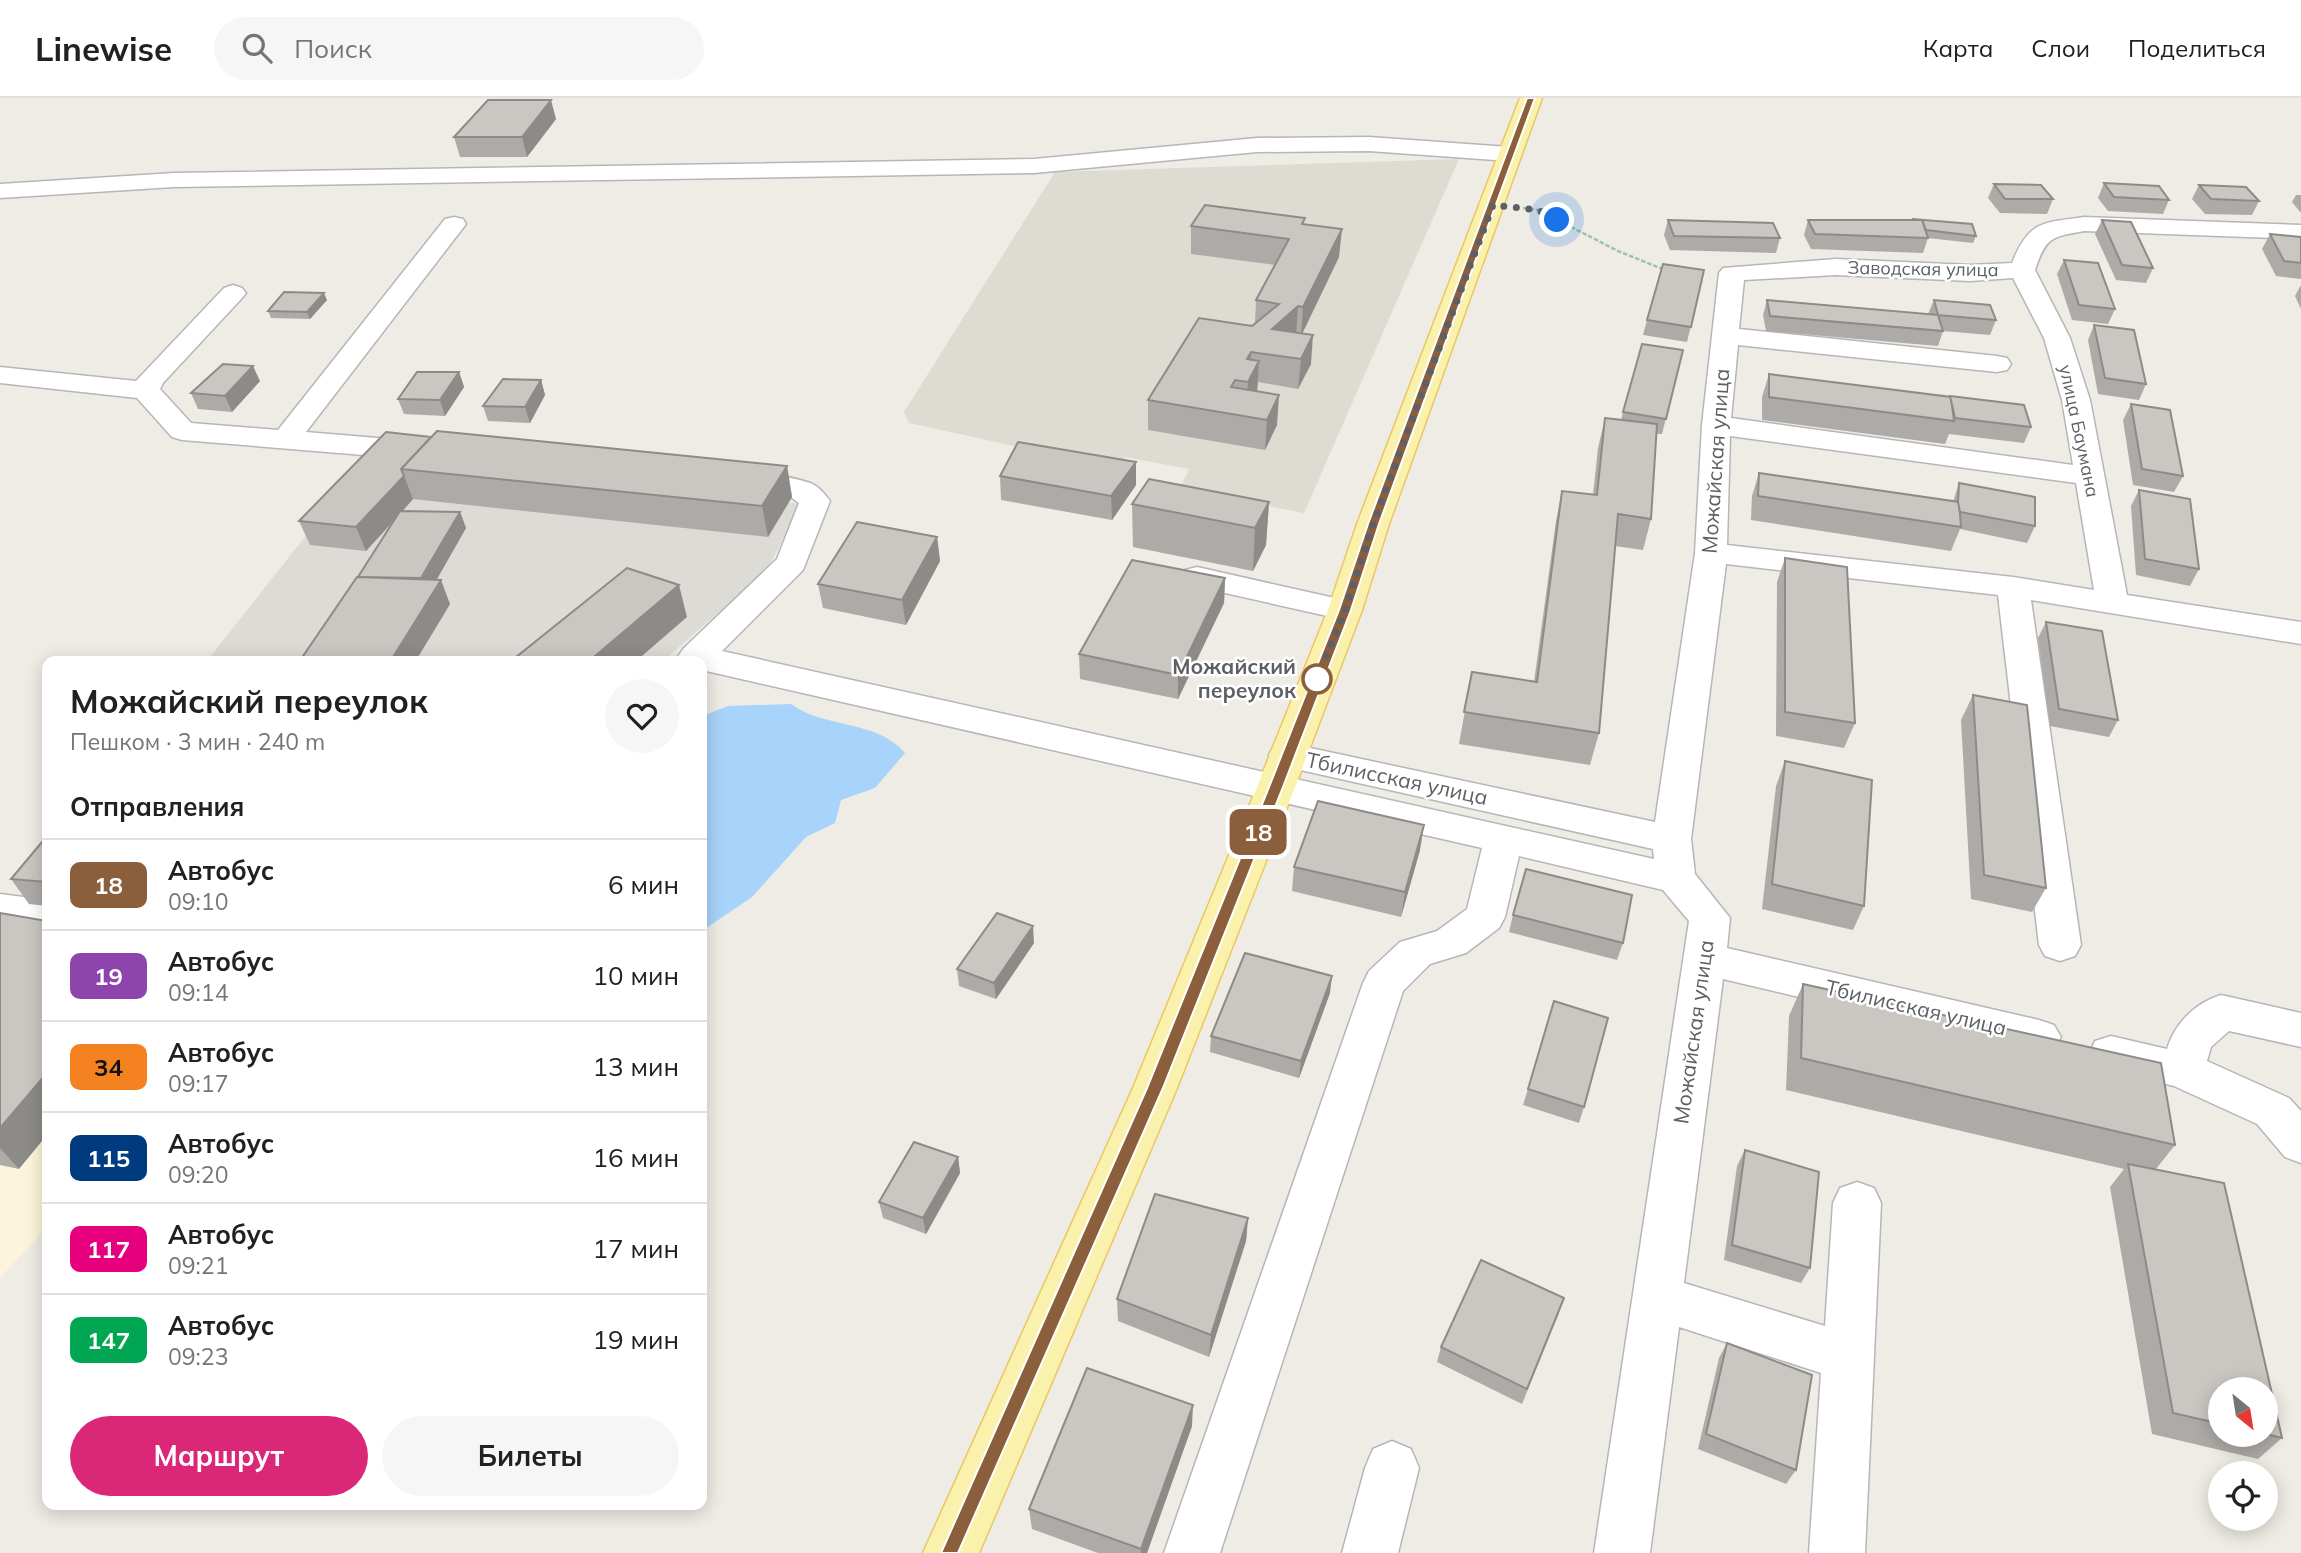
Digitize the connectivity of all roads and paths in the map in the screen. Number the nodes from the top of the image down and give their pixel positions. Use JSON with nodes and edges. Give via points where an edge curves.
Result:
{"nodes":[{"id":1,"x":1531,"y":98,"type":"edge"},
{"id":2,"x":1509,"y":154,"type":"junction"},
{"id":3,"x":0,"y":191,"type":"edge"},
{"id":4,"x":1493,"y":205,"type":"junction"},
{"id":5,"x":454,"y":224,"type":"dead end"},
{"id":6,"x":2301,"y":232,"type":"edge"},
{"id":7,"x":2022,"y":270,"type":"junction"},
{"id":8,"x":1666,"y":271,"type":"edge"},
{"id":9,"x":1732,"y":272,"type":"joint"},
{"id":10,"x":233,"y":293,"type":"dead end"},
{"id":11,"x":1725,"y":336,"type":"junction"},
{"id":12,"x":1997,"y":364,"type":"dead end"},
{"id":13,"x":0,"y":375,"type":"edge"},
{"id":14,"x":146,"y":390,"type":"junction"},
{"id":15,"x":1716,"y":425,"type":"junction"},
{"id":16,"x":287,"y":438,"type":"junction"},
{"id":17,"x":451,"y":454,"type":"edge"},
{"id":18,"x":2090,"y":476,"type":"junction"},
{"id":19,"x":712,"y":479,"type":"edge"},
{"id":20,"x":1711,"y":553,"type":"junction"},
{"id":21,"x":1197,"y":577,"type":"edge"},
{"id":22,"x":2013,"y":587,"type":"junction"},
{"id":23,"x":2112,"y":601,"type":"junction"},
{"id":24,"x":1345,"y":610,"type":"junction"},
{"id":25,"x":2301,"y":634,"type":"edge"},
{"id":26,"x":696,"y":656,"type":"edge"},
{"id":27,"x":707,"y":662,"type":"edge"},
{"id":28,"x":1282,"y":771,"type":"junction"},
{"id":29,"x":1504,"y":839,"type":"junction"},
{"id":30,"x":1674,"y":859,"type":"junction"},
{"id":31,"x":0,"y":909,"type":"edge"},
{"id":32,"x":42,"y":914,"type":"edge"},
{"id":33,"x":2060,"y":945,"type":"dead end"},
{"id":34,"x":1705,"y":959,"type":"junction"},
{"id":35,"x":2301,"y":1030,"type":"edge"},
{"id":36,"x":2182,"y":1070,"type":"junction"},
{"id":37,"x":2301,"y":1143,"type":"edge"},
{"id":38,"x":1857,"y":1203,"type":"dead end"},
{"id":39,"x":1658,"y":1297,"type":"junction"},
{"id":40,"x":1848,"y":1357,"type":"junction"},
{"id":41,"x":1392,"y":1468,"type":"dead end"},
{"id":42,"x":951,"y":1553,"type":"edge"},
{"id":43,"x":1192,"y":1553,"type":"edge"},
{"id":44,"x":1370,"y":1553,"type":"edge"},
{"id":45,"x":1622,"y":1553,"type":"edge"},
{"id":46,"x":1836,"y":1553,"type":"edge"}],
"edges":[{"from":1,"to":2,"type":"main road"},
{"from":2,"to":3,"type":"street","via":[[1369,144],[1257,145],[1034,166],[174,180]]},
{"from":2,"to":4,"type":"main road"},
{"from":4,"to":8,"type":"path","via":[[1538,210]]},
{"from":4,"to":24,"type":"main road"},
{"from":5,"to":16,"type":"street"},
{"from":6,"to":7,"type":"street","name":"Заводская улица","via":[[2084,224],[2046,230],[2031,246]]},
{"from":7,"to":9,"type":"street","name":"Заводская улица","via":[[1970,273],[1836,267]]},
{"from":7,"to":18,"type":"street","name":"улица Баумана","via":[[2057,338],[2076,400]]},
{"from":9,"to":11,"type":"street","name":"Можайская улица"},
{"from":10,"to":14,"type":"street","via":[[150,380]]},
{"from":11,"to":12,"type":"street"},
{"from":11,"to":15,"type":"street","name":"Можайская улица"},
{"from":13,"to":14,"type":"street"},
{"from":14,"to":16,"type":"street","via":[[181,431]]},
{"from":15,"to":18,"type":"street"},
{"from":15,"to":20,"type":"street","name":"Можайская улица"},
{"from":16,"to":17,"type":"street"},
{"from":18,"to":23,"type":"street","name":"улица Баумана"},
{"from":19,"to":26,"type":"street","via":[[801,490],[814,501],[792,563]]},
{"from":20,"to":22,"type":"street"},
{"from":20,"to":30,"type":"street","name":"Можайская улица"},
{"from":21,"to":24,"type":"street"},
{"from":22,"to":23,"type":"street"},
{"from":22,"to":33,"type":"street"},
{"from":23,"to":25,"type":"street"},
{"from":24,"to":28,"type":"main road"},
{"from":27,"to":28,"type":"street"},
{"from":28,"to":29,"type":"street","name":"Тбилисская улица"},
{"from":28,"to":30,"type":"street","name":"Тбилисская улица"},
{"from":28,"to":42,"type":"main road","via":[[1155,1088]]},
{"from":29,"to":30,"type":"street","name":"Тбилисская улица"},
{"from":29,"to":43,"type":"street","via":[[1485,917],[1451,942],[1415,953],[1384,983]]},
{"from":30,"to":34,"type":"street","name":"Можайская улица","via":[[1710,918]]},
{"from":31,"to":32,"type":"street"},
{"from":34,"to":36,"type":"street","name":"Тбилисская улица"},
{"from":34,"to":39,"type":"street","name":"Можайская улица"},
{"from":35,"to":36,"type":"street","via":[[2221,1012],[2192,1038]]},
{"from":36,"to":37,"type":"street","via":[[2273,1111]]},
{"from":38,"to":40,"type":"street"},
{"from":39,"to":40,"type":"street"},
{"from":39,"to":45,"type":"street","name":"Можайская улица"},
{"from":40,"to":46,"type":"street"},
{"from":41,"to":44,"type":"street"}]}
